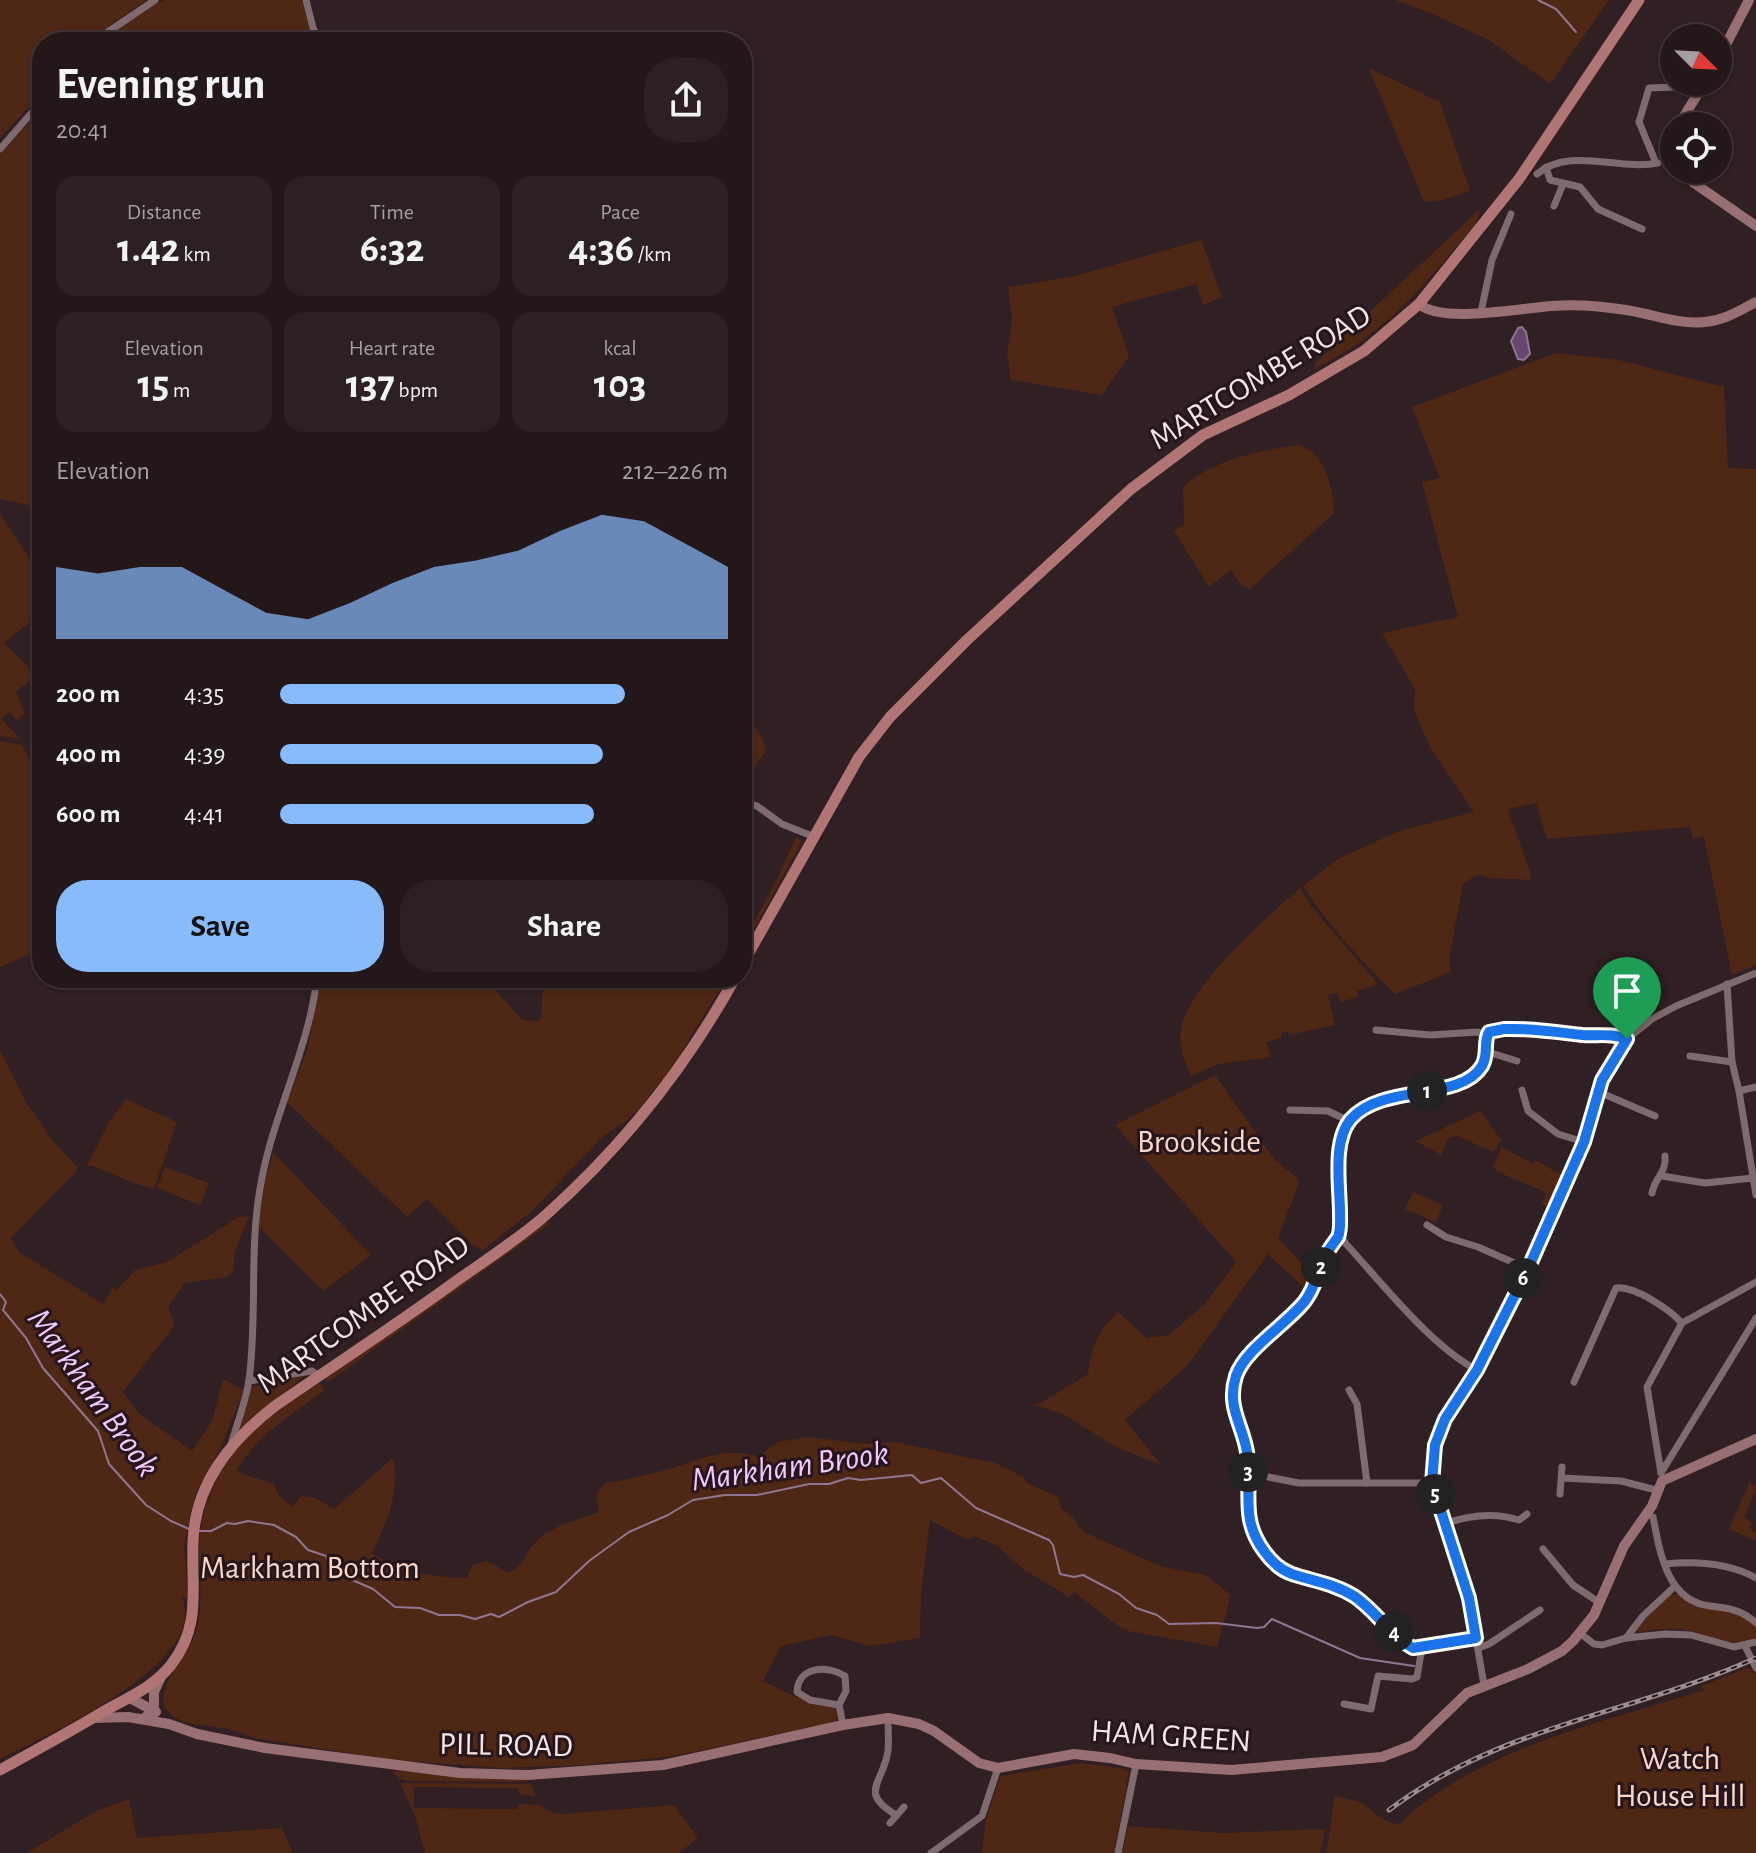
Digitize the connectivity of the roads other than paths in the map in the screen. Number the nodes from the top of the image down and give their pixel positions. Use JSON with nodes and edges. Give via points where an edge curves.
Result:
{"nodes":[{"id":1,"x":155,"y":0,"type":"edge"},
{"id":2,"x":306,"y":0,"type":"edge"},
{"id":3,"x":1639,"y":0,"type":"edge"},
{"id":4,"x":1749,"y":0,"type":"edge"},
{"id":5,"x":108,"y":32,"type":"edge"},
{"id":6,"x":315,"y":32,"type":"edge"},
{"id":7,"x":1732,"y":33,"type":"edge"},
{"id":8,"x":1660,"y":87,"type":"edge"},
{"id":9,"x":32,"y":112,"type":"edge"},
{"id":10,"x":0,"y":149,"type":"edge"},
{"id":11,"x":1660,"y":160,"type":"edge"},
{"id":12,"x":1660,"y":162,"type":"edge"},
{"id":13,"x":1546,"y":167,"type":"junction"},
{"id":14,"x":1537,"y":174,"type":"dead end"},
{"id":15,"x":1563,"y":184,"type":"junction"},
{"id":16,"x":1698,"y":185,"type":"edge"},
{"id":17,"x":1554,"y":206,"type":"dead end"},
{"id":18,"x":1511,"y":214,"type":"dead end"},
{"id":19,"x":1756,"y":226,"type":"edge"},
{"id":20,"x":1642,"y":229,"type":"dead end"},
{"id":21,"x":1756,"y":302,"type":"edge"},
{"id":22,"x":1419,"y":304,"type":"junction"},
{"id":23,"x":1481,"y":312,"type":"junction"},
{"id":24,"x":752,"y":805,"type":"edge"},
{"id":25,"x":812,"y":836,"type":"junction"},
{"id":26,"x":752,"y":947,"type":"edge"},
{"id":27,"x":1756,"y":973,"type":"edge"},
{"id":28,"x":1727,"y":984,"type":"junction"},
{"id":29,"x":316,"y":988,"type":"edge"},
{"id":30,"x":729,"y":988,"type":"edge"},
{"id":31,"x":1376,"y":1030,"type":"dead end"},
{"id":32,"x":1486,"y":1036,"type":"junction"},
{"id":33,"x":1627,"y":1039,"type":"junction"},
{"id":34,"x":1488,"y":1052,"type":"junction"},
{"id":35,"x":1690,"y":1056,"type":"dead end"},
{"id":36,"x":1517,"y":1061,"type":"dead end"},
{"id":37,"x":1732,"y":1062,"type":"junction"},
{"id":38,"x":1756,"y":1087,"type":"edge"},
{"id":39,"x":1522,"y":1090,"type":"dead end"},
{"id":40,"x":1739,"y":1091,"type":"junction"},
{"id":41,"x":1599,"y":1092,"type":"junction"},
{"id":42,"x":1290,"y":1110,"type":"dead end"},
{"id":43,"x":1655,"y":1116,"type":"dead end"},
{"id":44,"x":1349,"y":1121,"type":"junction"},
{"id":45,"x":1584,"y":1142,"type":"junction"},
{"id":46,"x":1665,"y":1156,"type":"dead end"},
{"id":47,"x":1662,"y":1176,"type":"junction"},
{"id":48,"x":1753,"y":1178,"type":"junction"},
{"id":49,"x":1652,"y":1193,"type":"dead end"},
{"id":50,"x":1756,"y":1195,"type":"edge"},
{"id":51,"x":1427,"y":1225,"type":"dead end"},
{"id":52,"x":1340,"y":1234,"type":"junction"},
{"id":53,"x":1528,"y":1269,"type":"junction"},
{"id":54,"x":1756,"y":1282,"type":"edge"},
{"id":55,"x":1756,"y":1318,"type":"edge"},
{"id":56,"x":1682,"y":1323,"type":"junction"},
{"id":57,"x":1477,"y":1370,"type":"junction"},
{"id":58,"x":319,"y":1376,"type":"junction"},
{"id":59,"x":249,"y":1381,"type":"junction"},
{"id":60,"x":1574,"y":1382,"type":"dead end"},
{"id":61,"x":1349,"y":1390,"type":"dead end"},
{"id":62,"x":1756,"y":1439,"type":"edge"},
{"id":63,"x":231,"y":1446,"type":"junction"},
{"id":64,"x":1562,"y":1467,"type":"dead end"},
{"id":65,"x":1248,"y":1473,"type":"junction"},
{"id":66,"x":1562,"y":1478,"type":"junction"},
{"id":67,"x":1660,"y":1481,"type":"junction"},
{"id":68,"x":1367,"y":1483,"type":"junction"},
{"id":69,"x":1432,"y":1483,"type":"junction"},
{"id":70,"x":1560,"y":1494,"type":"dead end"},
{"id":71,"x":1527,"y":1514,"type":"dead end"},
{"id":72,"x":1653,"y":1517,"type":"dead end"},
{"id":73,"x":1444,"y":1524,"type":"junction"},
{"id":74,"x":1543,"y":1549,"type":"dead end"},
{"id":75,"x":1665,"y":1564,"type":"junction"},
{"id":76,"x":1755,"y":1574,"type":"edge"},
{"id":77,"x":1674,"y":1587,"type":"junction"},
{"id":78,"x":1600,"y":1603,"type":"junction"},
{"id":79,"x":1540,"y":1610,"type":"dead end"},
{"id":80,"x":1756,"y":1623,"type":"edge"},
{"id":81,"x":1581,"y":1634,"type":"junction"},
{"id":82,"x":1476,"y":1638,"type":"junction"},
{"id":83,"x":1626,"y":1638,"type":"junction"},
{"id":84,"x":1756,"y":1642,"type":"edge"},
{"id":85,"x":1745,"y":1646,"type":"junction"},
{"id":86,"x":1422,"y":1648,"type":"junction"},
{"id":87,"x":1478,"y":1648,"type":"junction"},
{"id":88,"x":1756,"y":1668,"type":"edge"},
{"id":89,"x":162,"y":1675,"type":"junction"},
{"id":90,"x":1484,"y":1685,"type":"junction"},
{"id":91,"x":126,"y":1700,"type":"junction"},
{"id":92,"x":1344,"y":1704,"type":"dead end"},
{"id":93,"x":839,"y":1705,"type":"junction"},
{"id":94,"x":154,"y":1710,"type":"junction"},
{"id":95,"x":128,"y":1717,"type":"junction"},
{"id":96,"x":94,"y":1718,"type":"junction"},
{"id":97,"x":888,"y":1718,"type":"junction"},
{"id":98,"x":143,"y":1719,"type":"junction"},
{"id":99,"x":169,"y":1724,"type":"junction"},
{"id":100,"x":843,"y":1725,"type":"junction"},
{"id":101,"x":1136,"y":1764,"type":"junction"},
{"id":102,"x":998,"y":1768,"type":"junction"},
{"id":103,"x":0,"y":1770,"type":"edge"},
{"id":104,"x":904,"y":1807,"type":"dead end"},
{"id":105,"x":896,"y":1815,"type":"junction"},
{"id":106,"x":890,"y":1823,"type":"dead end"},
{"id":107,"x":931,"y":1853,"type":"edge"},
{"id":108,"x":1118,"y":1853,"type":"edge"}],
"edges":[{"from":1,"to":5,"type":"street"},
{"from":2,"to":6,"type":"street"},
{"from":3,"to":22,"type":"main road","name":"MARTCOMBE ROAD","via":[[1521,177]]},
{"from":4,"to":7,"type":"street"},
{"from":8,"to":11,"type":"street","via":[[1649,88],[1639,122]]},
{"from":9,"to":10,"type":"street"},
{"from":12,"to":13,"type":"street","via":[[1641,166],[1560,161]]},
{"from":13,"to":14,"type":"street"},
{"from":13,"to":15,"type":"street","via":[[1550,180]]},
{"from":15,"to":17,"type":"street"},
{"from":15,"to":20,"type":"street","via":[[1580,187],[1598,209]]},
{"from":16,"to":19,"type":"street"},
{"from":18,"to":23,"type":"street","via":[[1492,260]]},
{"from":21,"to":23,"type":"street","via":[[1728,318],[1704,323],[1580,305]]},
{"from":22,"to":23,"type":"street","via":[[1448,314]]},
{"from":22,"to":25,"type":"main road","name":"MARTCOMBE ROAD","via":[[1364,351],[1289,395],[1203,435],[1131,489],[890,717]]},
{"from":24,"to":25,"type":"street"},
{"from":25,"to":26,"type":"main road","name":"MARTCOMBE ROAD"},
{"from":27,"to":28,"type":"street"},
{"from":28,"to":33,"type":"street","via":[[1652,1019]]},
{"from":28,"to":37,"type":"street"},
{"from":29,"to":59,"type":"street","via":[[310,1025],[262,1175]]},
{"from":30,"to":58,"type":"main road","name":"MARTCOMBE ROAD","via":[[677,1072],[623,1138],[546,1215]]},
{"from":31,"to":32,"type":"street"},
{"from":32,"to":33,"type":"street","via":[[1504,1029],[1530,1029]]},
{"from":32,"to":34,"type":"street"},
{"from":33,"to":41,"type":"street"},
{"from":34,"to":36,"type":"street"},
{"from":34,"to":44,"type":"street","via":[[1473,1075],[1436,1090],[1376,1101]]},
{"from":35,"to":37,"type":"street"},
{"from":37,"to":40,"type":"street"},
{"from":38,"to":40,"type":"street"},
{"from":39,"to":45,"type":"street","via":[[1528,1111],[1558,1134]]},
{"from":40,"to":48,"type":"street"},
{"from":41,"to":43,"type":"street"},
{"from":41,"to":45,"type":"street"},
{"from":42,"to":44,"type":"street","via":[[1328,1111]]},
{"from":44,"to":52,"type":"street","via":[[1340,1148]]},
{"from":45,"to":53,"type":"street"},
{"from":46,"to":47,"type":"street"},
{"from":47,"to":48,"type":"street","via":[[1705,1183]]},
{"from":47,"to":49,"type":"street"},
{"from":48,"to":50,"type":"street"},
{"from":51,"to":53,"type":"street"},
{"from":52,"to":57,"type":"street","via":[[1420,1323]]},
{"from":52,"to":65,"type":"street","via":[[1306,1300],[1236,1374],[1233,1409]]},
{"from":53,"to":57,"type":"street"},
{"from":54,"to":56,"type":"street"},
{"from":55,"to":67,"type":"street"},
{"from":56,"to":60,"type":"street","via":[[1671,1311],[1625,1287],[1616,1288]]},
{"from":56,"to":67,"type":"street","via":[[1647,1387]]},
{"from":57,"to":69,"type":"street","via":[[1440,1428]]},
{"from":58,"to":59,"type":"street","via":[[312,1371]]},
{"from":58,"to":63,"type":"main road","name":"MARTCOMBE ROAD"},
{"from":59,"to":63,"type":"street"},
{"from":61,"to":68,"type":"street","via":[[1357,1404]]},
{"from":62,"to":67,"type":"street"},
{"from":63,"to":89,"type":"main road","name":"MARTCOMBE ROAD","via":[[200,1501],[192,1621],[178,1655]]},
{"from":64,"to":66,"type":"street"},
{"from":65,"to":68,"type":"street","via":[[1299,1483]]},
{"from":65,"to":86,"type":"street","via":[[1251,1530],[1269,1557],[1283,1570],[1355,1597],[1405,1643]]},
{"from":66,"to":67,"type":"street"},
{"from":66,"to":70,"type":"street"},
{"from":67,"to":78,"type":"street"},
{"from":68,"to":69,"type":"street"},
{"from":69,"to":73,"type":"street"},
{"from":71,"to":73,"type":"street","via":[[1519,1520],[1469,1516]]},
{"from":72,"to":75,"type":"street"},
{"from":73,"to":82,"type":"street","via":[[1469,1598]]},
{"from":74,"to":78,"type":"street","via":[[1573,1585]]},
{"from":75,"to":76,"type":"street","via":[[1702,1563]]},
{"from":75,"to":77,"type":"street"},
{"from":77,"to":80,"type":"street","via":[[1688,1599],[1739,1610]]},
{"from":77,"to":83,"type":"street"},
{"from":78,"to":81,"type":"street"},
{"from":79,"to":87,"type":"street"},
{"from":81,"to":83,"type":"street","via":[[1602,1645]]},
{"from":81,"to":90,"type":"street","name":"HAM GREEN","via":[[1547,1660]]},
{"from":82,"to":86,"type":"street"},
{"from":82,"to":87,"type":"street"},
{"from":83,"to":85,"type":"street","via":[[1691,1635]]},
{"from":84,"to":85,"type":"street"},
{"from":85,"to":88,"type":"street"},
{"from":86,"to":92,"type":"street","via":[[1417,1677],[1378,1676],[1371,1709]]},
{"from":87,"to":90,"type":"street"},
{"from":89,"to":91,"type":"main road","name":"MARTCOMBE ROAD"},
{"from":89,"to":94,"type":"street","via":[[154,1692]]},
{"from":90,"to":101,"type":"street","name":"HAM GREEN","via":[[1454,1703],[1413,1745],[1397,1753],[1258,1769]]},
{"from":91,"to":94,"type":"street","name":"PILL ROAD"},
{"from":91,"to":95,"type":"street"},
{"from":91,"to":96,"type":"main road","name":"MARTCOMBE ROAD"},
{"from":93,"to":93,"type":"street","via":[[801,1696],[801,1677],[827,1668],[845,1676],[846,1691]]},
{"from":93,"to":100,"type":"street"},
{"from":94,"to":98,"type":"street"},
{"from":94,"to":99,"type":"street","name":"PILL ROAD"},
{"from":95,"to":96,"type":"street","name":"PILL ROAD"},
{"from":95,"to":98,"type":"street","name":"PILL ROAD"},
{"from":96,"to":103,"type":"main road","name":"PILL ROAD"},
{"from":97,"to":100,"type":"street"},
{"from":97,"to":102,"type":"street","via":[[919,1724],[979,1763]]},
{"from":97,"to":105,"type":"street","via":[[888,1750],[874,1797]]},
{"from":98,"to":99,"type":"street","name":"PILL ROAD"},
{"from":99,"to":100,"type":"street","name":"PILL ROAD","via":[[230,1742],[304,1754],[439,1772],[528,1775],[663,1765]]},
{"from":101,"to":102,"type":"street","name":"HAM GREEN","via":[[1074,1754]]},
{"from":101,"to":108,"type":"street"},
{"from":102,"to":107,"type":"street","via":[[982,1816]]},
{"from":104,"to":105,"type":"street"},
{"from":105,"to":106,"type":"street"}]}
